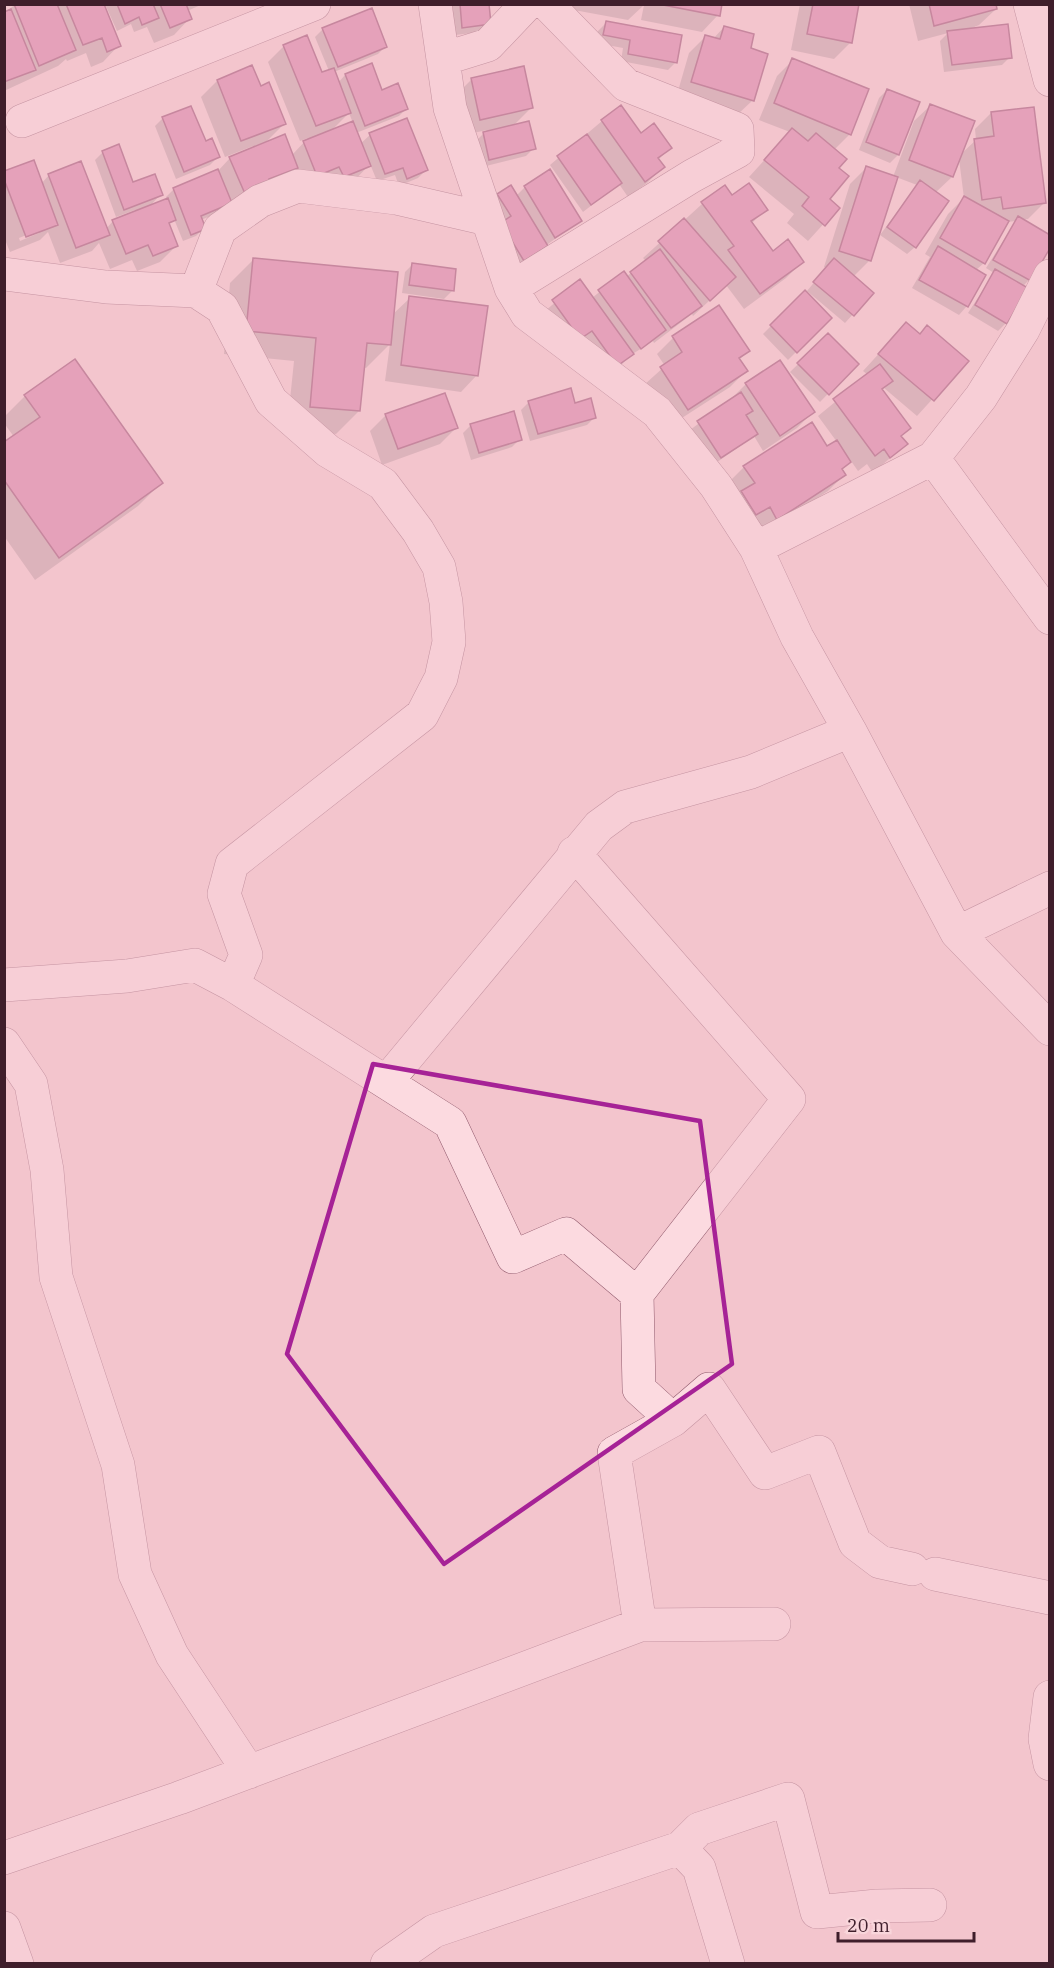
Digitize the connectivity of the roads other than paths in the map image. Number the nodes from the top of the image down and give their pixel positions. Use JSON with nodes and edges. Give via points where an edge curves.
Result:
{"nodes":[{"id":1,"x":314,"y":4,"type":"edge"},
{"id":2,"x":435,"y":4,"type":"edge"},
{"id":3,"x":527,"y":4,"type":"edge"},
{"id":4,"x":548,"y":4,"type":"edge"},
{"id":5,"x":1030,"y":4,"type":"edge"},
{"id":6,"x":443,"y":59,"type":"junction"},
{"id":7,"x":1050,"y":80,"type":"edge"},
{"id":8,"x":22,"y":121,"type":"dead end"},
{"id":9,"x":487,"y":219,"type":"junction"},
{"id":10,"x":4,"y":274,"type":"edge"},
{"id":11,"x":1050,"y":276,"type":"edge"},
{"id":12,"x":511,"y":288,"type":"junction"},
{"id":13,"x":196,"y":291,"type":"junction"},
{"id":14,"x":933,"y":458,"type":"junction"},
{"id":15,"x":756,"y":548,"type":"junction"},
{"id":16,"x":1050,"y":618,"type":"edge"},
{"id":17,"x":850,"y":731,"type":"junction"},
{"id":18,"x":574,"y":853,"type":"junction"},
{"id":19,"x":1050,"y":888,"type":"edge"},
{"id":20,"x":957,"y":933,"type":"junction"},
{"id":21,"x":4,"y":985,"type":"edge"},
{"id":22,"x":233,"y":985,"type":"junction"},
{"id":23,"x":1050,"y":1029,"type":"edge"},
{"id":24,"x":4,"y":1044,"type":"edge"},
{"id":25,"x":387,"y":1080,"type":"junction"},
{"id":26,"x":637,"y":1294,"type":"junction"},
{"id":27,"x":673,"y":1420,"type":"junction"},
{"id":28,"x":1050,"y":1598,"type":"edge"},
{"id":29,"x":774,"y":1624,"type":"dead end"},
{"id":30,"x":640,"y":1625,"type":"junction"},
{"id":31,"x":1050,"y":1697,"type":"edge"},
{"id":32,"x":1050,"y":1764,"type":"edge"},
{"id":33,"x":249,"y":1772,"type":"junction"},
{"id":34,"x":680,"y":1848,"type":"junction"},
{"id":35,"x":4,"y":1858,"type":"edge"},
{"id":36,"x":930,"y":1905,"type":"dead end"},
{"id":37,"x":4,"y":1928,"type":"edge"},
{"id":38,"x":17,"y":1964,"type":"edge"},
{"id":39,"x":387,"y":1964,"type":"edge"},
{"id":40,"x":728,"y":1964,"type":"edge"}],
"edges":[{"from":1,"to":8,"type":"street"},
{"from":2,"to":6,"type":"street"},
{"from":3,"to":6,"type":"street","via":[[488,45]]},
{"from":4,"to":12,"type":"street","via":[[626,85],[737,129],[738,151]]},
{"from":5,"to":7,"type":"street"},
{"from":6,"to":9,"type":"street","via":[[450,108]]},
{"from":9,"to":12,"type":"street"},
{"from":9,"to":13,"type":"street","via":[[396,198],[298,186],[260,201],[220,229]]},
{"from":10,"to":13,"type":"street","via":[[106,287]]},
{"from":11,"to":14,"type":"street","via":[[1023,330],[981,398]]},
{"from":12,"to":15,"type":"street","via":[[527,314],[657,412],[716,486]]},
{"from":13,"to":22,"type":"street","via":[[222,308],[271,401],[328,451],[383,484],[418,531],[439,567],[449,642],[441,678],[422,715],[232,864],[224,894],[246,955]]},
{"from":14,"to":15,"type":"street"},
{"from":14,"to":16,"type":"street"},
{"from":15,"to":17,"type":"street","via":[[797,637]]},
{"from":17,"to":18,"type":"street","via":[[751,772],[625,807],[599,826]]},
{"from":17,"to":20,"type":"street"},
{"from":18,"to":25,"type":"street"},
{"from":18,"to":26,"type":"street","via":[[789,1099]]},
{"from":19,"to":20,"type":"street"},
{"from":20,"to":23,"type":"street"},
{"from":21,"to":22,"type":"street","via":[[127,976],[195,965]]},
{"from":22,"to":25,"type":"street"},
{"from":24,"to":33,"type":"street","via":[[31,1084],[47,1170],[56,1277],[118,1466],[135,1574],[172,1654]]},
{"from":25,"to":26,"type":"street","via":[[450,1123],[513,1257],[566,1234]]},
{"from":26,"to":27,"type":"street","via":[[639,1389]]},
{"from":27,"to":28,"type":"street","via":[[708,1389],[765,1473],[819,1452],[855,1543],[880,1562]]},
{"from":27,"to":30,"type":"street","via":[[614,1453]]},
{"from":29,"to":30,"type":"street"},
{"from":30,"to":33,"type":"street"},
{"from":31,"to":32,"type":"street","via":[[1045,1739]]},
{"from":33,"to":35,"type":"street"},
{"from":34,"to":36,"type":"street","via":[[699,1829],[788,1799],[817,1912]]},
{"from":34,"to":39,"type":"street","via":[[434,1931]]},
{"from":34,"to":40,"type":"street","via":[[699,1868]]},
{"from":37,"to":38,"type":"street"}]}
